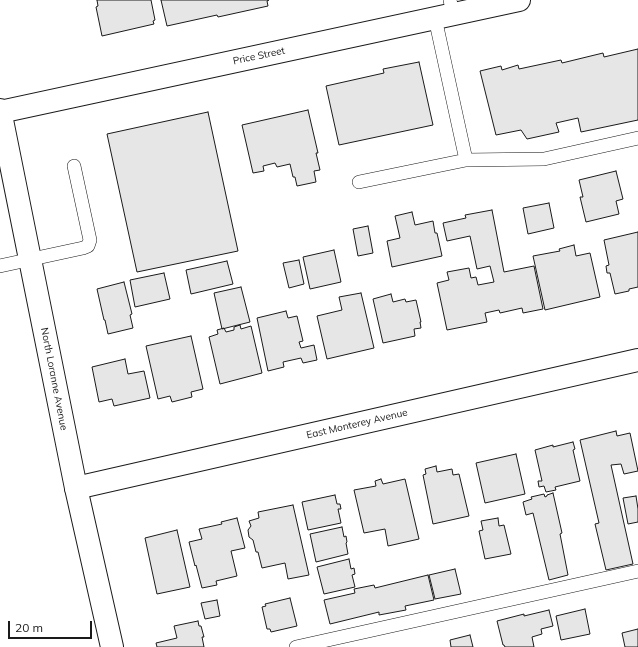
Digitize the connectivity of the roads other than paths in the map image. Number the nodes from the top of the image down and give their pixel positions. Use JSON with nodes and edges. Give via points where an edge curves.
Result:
{"nodes":[{"id":1,"x":519,"y":0,"type":"edge"},
{"id":2,"x":446,"y":11,"type":"edge"},
{"id":3,"x":0,"y":111,"type":"edge"},
{"id":4,"x":638,"y":138,"type":"edge"},
{"id":5,"x":466,"y":160,"type":"junction"},
{"id":6,"x":74,"y":166,"type":"dead end"},
{"id":7,"x":358,"y":182,"type":"dead end"},
{"id":8,"x":30,"y":260,"type":"junction"},
{"id":9,"x":0,"y":266,"type":"edge"},
{"id":10,"x":638,"y":360,"type":"edge"},
{"id":11,"x":76,"y":488,"type":"junction"},
{"id":12,"x":638,"y":571,"type":"edge"},
{"id":13,"x":112,"y":647,"type":"edge"},
{"id":14,"x":296,"y":647,"type":"edge"}],
"edges":[{"from":1,"to":2,"type":"street","name":"Price Street"},
{"from":2,"to":3,"type":"street","name":"Price Street"},
{"from":2,"to":5,"type":"lane"},
{"from":3,"to":8,"type":"street","name":"North Loranne Avenue"},
{"from":4,"to":5,"type":"lane","via":[[544,159]]},
{"from":5,"to":7,"type":"lane"},
{"from":6,"to":8,"type":"lane","via":[[90,240],[88,246]]},
{"from":8,"to":9,"type":"lane"},
{"from":8,"to":11,"type":"street","name":"North Loranne Avenue"},
{"from":10,"to":11,"type":"street","name":"East Monterey Avenue"},
{"from":11,"to":13,"type":"street","name":"North Loranne Avenue"},
{"from":12,"to":14,"type":"lane"}]}
